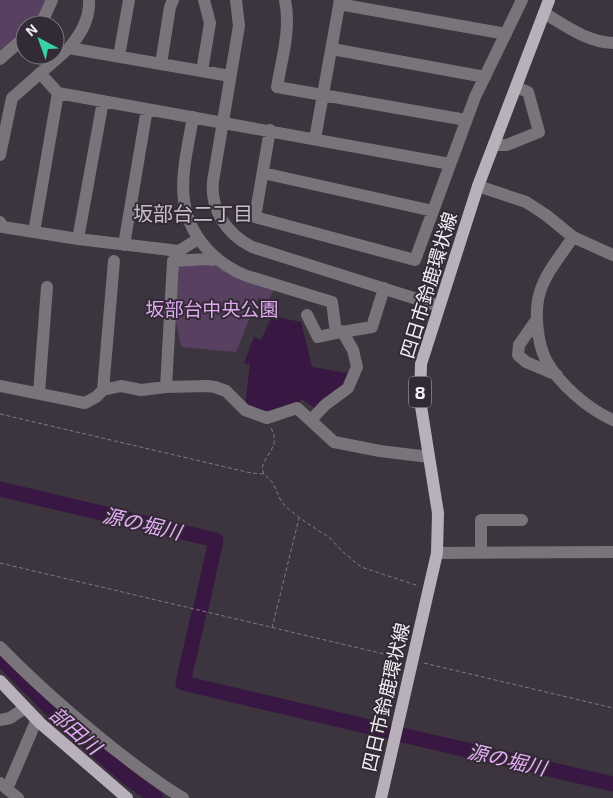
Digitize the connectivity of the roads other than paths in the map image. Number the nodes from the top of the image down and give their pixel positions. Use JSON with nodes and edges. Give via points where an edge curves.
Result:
{"nodes":[{"id":1,"x":52,"y":0,"type":"edge"},
{"id":2,"x":89,"y":0,"type":"edge"},
{"id":3,"x":128,"y":0,"type":"edge"},
{"id":4,"x":172,"y":0,"type":"edge"},
{"id":5,"x":204,"y":0,"type":"edge"},
{"id":6,"x":236,"y":0,"type":"edge"},
{"id":7,"x":285,"y":0,"type":"edge"},
{"id":8,"x":522,"y":0,"type":"edge"},
{"id":9,"x":549,"y":0,"type":"edge"},
{"id":10,"x":340,"y":2,"type":"edge"},
{"id":11,"x":544,"y":14,"type":"junction"},
{"id":12,"x":45,"y":15,"type":"edge"},
{"id":13,"x":506,"y":34,"type":"junction"},
{"id":14,"x":613,"y":43,"type":"edge"},
{"id":15,"x":15,"y":46,"type":"edge"},
{"id":16,"x":69,"y":48,"type":"junction"},
{"id":17,"x":332,"y":49,"type":"junction"},
{"id":18,"x":119,"y":56,"type":"junction"},
{"id":19,"x":0,"y":59,"type":"edge"},
{"id":20,"x":161,"y":64,"type":"junction"},
{"id":21,"x":202,"y":71,"type":"junction"},
{"id":22,"x":40,"y":73,"type":"junction"},
{"id":23,"x":230,"y":76,"type":"junction"},
{"id":24,"x":485,"y":77,"type":"junction"},
{"id":25,"x":516,"y":87,"type":"junction"},
{"id":26,"x":58,"y":93,"type":"junction"},
{"id":27,"x":323,"y":95,"type":"junction"},
{"id":28,"x":102,"y":101,"type":"junction"},
{"id":29,"x":147,"y":109,"type":"junction"},
{"id":30,"x":193,"y":117,"type":"junction"},
{"id":31,"x":466,"y":120,"type":"junction"},
{"id":32,"x":222,"y":122,"type":"junction"},
{"id":33,"x":270,"y":130,"type":"junction"},
{"id":34,"x":315,"y":139,"type":"junction"},
{"id":35,"x":494,"y":145,"type":"junction"},
{"id":36,"x":0,"y":155,"type":"edge"},
{"id":37,"x":450,"y":164,"type":"junction"},
{"id":38,"x":263,"y":173,"type":"junction"},
{"id":39,"x":478,"y":186,"type":"junction"},
{"id":40,"x":433,"y":211,"type":"junction"},
{"id":41,"x":0,"y":222,"type":"edge"},
{"id":42,"x":34,"y":232,"type":"junction"},
{"id":43,"x":573,"y":237,"type":"junction"},
{"id":44,"x":78,"y":239,"type":"junction"},
{"id":45,"x":198,"y":239,"type":"junction"},
{"id":46,"x":124,"y":245,"type":"junction"},
{"id":47,"x":613,"y":255,"type":"edge"},
{"id":48,"x":216,"y":258,"type":"junction"},
{"id":49,"x":114,"y":261,"type":"dead end"},
{"id":50,"x":47,"y":287,"type":"dead end"},
{"id":51,"x":384,"y":288,"type":"junction"},
{"id":52,"x":439,"y":306,"type":"junction"},
{"id":53,"x":307,"y":315,"type":"dead end"},
{"id":54,"x":537,"y":319,"type":"junction"},
{"id":55,"x":339,"y":332,"type":"junction"},
{"id":56,"x":559,"y":377,"type":"junction"},
{"id":57,"x":0,"y":386,"type":"edge"},
{"id":58,"x":166,"y":387,"type":"junction"},
{"id":59,"x":102,"y":390,"type":"junction"},
{"id":60,"x":39,"y":393,"type":"junction"},
{"id":61,"x":311,"y":420,"type":"junction"},
{"id":62,"x":613,"y":420,"type":"edge"},
{"id":63,"x":429,"y":457,"type":"junction"},
{"id":64,"x":522,"y":520,"type":"dead end"},
{"id":65,"x":437,"y":552,"type":"junction"},
{"id":66,"x":481,"y":552,"type":"junction"},
{"id":67,"x":613,"y":552,"type":"edge"},
{"id":68,"x":0,"y":647,"type":"edge"},
{"id":69,"x":0,"y":680,"type":"edge"},
{"id":70,"x":25,"y":708,"type":"junction"},
{"id":71,"x":36,"y":719,"type":"junction"},
{"id":72,"x":0,"y":720,"type":"edge"},
{"id":73,"x":4,"y":786,"type":"edge"},
{"id":74,"x":18,"y":798,"type":"edge"},
{"id":75,"x":127,"y":798,"type":"edge"},
{"id":76,"x":183,"y":798,"type":"edge"},
{"id":77,"x":381,"y":798,"type":"edge"}],
"edges":[{"from":1,"to":12,"type":"street"},
{"from":2,"to":16,"type":"street","via":[[85,24]]},
{"from":3,"to":18,"type":"street"},
{"from":4,"to":20,"type":"street"},
{"from":5,"to":21,"type":"street","via":[[210,23]]},
{"from":6,"to":23,"type":"street","via":[[239,26]]},
{"from":7,"to":27,"type":"street","via":[[286,31],[277,87]]},
{"from":8,"to":13,"type":"street"},
{"from":9,"to":11,"type":"main road","name":"四日市鈴鹿環状線","number":"8"},
{"from":10,"to":13,"type":"street"},
{"from":10,"to":17,"type":"street"},
{"from":11,"to":14,"type":"street","via":[[586,37]]},
{"from":11,"to":25,"type":"main road","name":"四日市鈴鹿環状線","number":"8"},
{"from":13,"to":24,"type":"street"},
{"from":15,"to":19,"type":"street"},
{"from":16,"to":18,"type":"street"},
{"from":16,"to":22,"type":"street"},
{"from":17,"to":24,"type":"street"},
{"from":17,"to":27,"type":"street"},
{"from":18,"to":20,"type":"street"},
{"from":20,"to":21,"type":"street"},
{"from":21,"to":23,"type":"street"},
{"from":22,"to":26,"type":"street"},
{"from":22,"to":36,"type":"street","via":[[12,98]]},
{"from":23,"to":32,"type":"street"},
{"from":24,"to":31,"type":"street"},
{"from":25,"to":35,"type":"main road","name":"四日市鈴鹿環状線","number":"8"},
{"from":25,"to":35,"type":"street","via":[[528,92],[539,132],[507,145]]},
{"from":26,"to":28,"type":"street"},
{"from":26,"to":42,"type":"street"},
{"from":27,"to":31,"type":"street"},
{"from":27,"to":34,"type":"street"},
{"from":28,"to":29,"type":"street"},
{"from":28,"to":44,"type":"street"},
{"from":29,"to":30,"type":"street"},
{"from":29,"to":46,"type":"street"},
{"from":30,"to":32,"type":"street"},
{"from":30,"to":45,"type":"street","via":[[183,198],[188,221]]},
{"from":31,"to":37,"type":"street"},
{"from":32,"to":33,"type":"street"},
{"from":32,"to":51,"type":"street","via":[[212,190],[220,217],[229,230],[252,247]]},
{"from":33,"to":34,"type":"street"},
{"from":33,"to":38,"type":"street"},
{"from":34,"to":37,"type":"street"},
{"from":35,"to":39,"type":"main road","name":"四日市鈴鹿環状線","number":"8"},
{"from":37,"to":40,"type":"street"},
{"from":38,"to":40,"type":"street"},
{"from":38,"to":40,"type":"street","via":[[255,217],[415,260]]},
{"from":39,"to":43,"type":"street","via":[[526,202]]},
{"from":39,"to":52,"type":"main road","name":"四日市鈴鹿環状線","number":"8"},
{"from":41,"to":42,"type":"street","via":[[3,226]]},
{"from":42,"to":44,"type":"street"},
{"from":43,"to":47,"type":"street"},
{"from":43,"to":54,"type":"street","via":[[543,285]]},
{"from":44,"to":46,"type":"street"},
{"from":45,"to":46,"type":"street","via":[[179,251]]},
{"from":45,"to":48,"type":"street"},
{"from":48,"to":55,"type":"street","via":[[247,276],[332,302]]},
{"from":48,"to":58,"type":"street","via":[[173,262]]},
{"from":49,"to":59,"type":"street"},
{"from":50,"to":60,"type":"street"},
{"from":51,"to":52,"type":"street"},
{"from":51,"to":55,"type":"street","via":[[372,327]]},
{"from":52,"to":63,"type":"main road","name":"四日市鈴鹿環状線","number":"8","via":[[421,364],[420,400]]},
{"from":53,"to":55,"type":"street","via":[[318,336]]},
{"from":54,"to":56,"type":"street","via":[[545,356]]},
{"from":54,"to":56,"type":"street","via":[[519,345],[518,355]]},
{"from":55,"to":61,"type":"street","via":[[353,350],[358,367],[348,388]]},
{"from":56,"to":62,"type":"street","via":[[586,404]]},
{"from":57,"to":60,"type":"street"},
{"from":58,"to":59,"type":"street","via":[[141,390],[121,386]]},
{"from":58,"to":61,"type":"street","via":[[215,387],[226,391],[245,410],[264,417],[297,408]]},
{"from":59,"to":60,"type":"street","via":[[85,403]]},
{"from":61,"to":63,"type":"street","via":[[334,442]]},
{"from":63,"to":65,"type":"main road","name":"四日市鈴鹿環状線","number":"8","via":[[438,513]]},
{"from":64,"to":66,"type":"street","via":[[481,520]]},
{"from":65,"to":66,"type":"street"},
{"from":65,"to":77,"type":"main road","name":"四日市鈴鹿環状線","number":"8"},
{"from":66,"to":67,"type":"street"},
{"from":68,"to":76,"type":"street","via":[[82,724]]},
{"from":69,"to":70,"type":"main road"},
{"from":70,"to":71,"type":"main road"},
{"from":70,"to":72,"type":"street","via":[[10,718]]},
{"from":71,"to":73,"type":"street"},
{"from":71,"to":75,"type":"main road"},
{"from":73,"to":74,"type":"street"}]}
